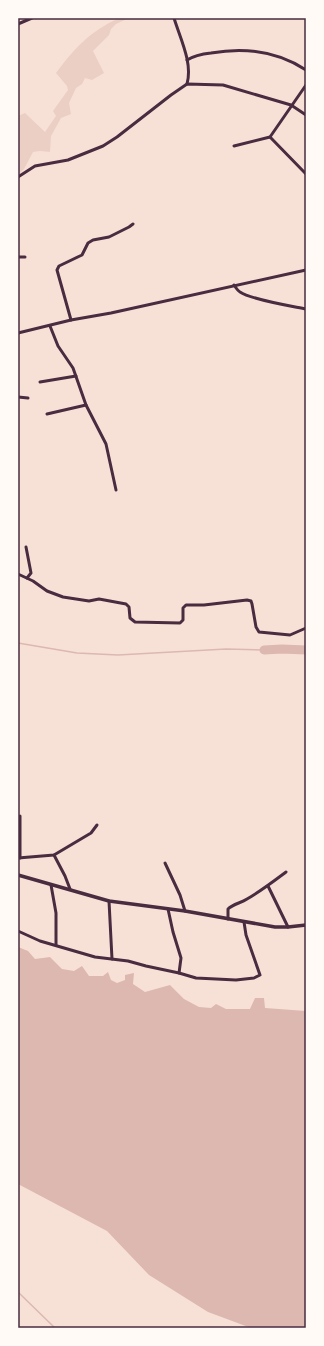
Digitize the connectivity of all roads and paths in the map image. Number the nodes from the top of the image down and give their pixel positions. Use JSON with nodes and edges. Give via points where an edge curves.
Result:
{"nodes":[{"id":1,"x":32,"y":18,"type":"edge"},
{"id":2,"x":174,"y":18,"type":"edge"},
{"id":3,"x":18,"y":24,"type":"edge"},
{"id":4,"x":187,"y":60,"type":"junction"},
{"id":5,"x":306,"y":70,"type":"edge"},
{"id":6,"x":187,"y":84,"type":"junction"},
{"id":7,"x":306,"y":85,"type":"edge"},
{"id":8,"x":291,"y":105,"type":"junction"},
{"id":9,"x":306,"y":115,"type":"edge"},
{"id":10,"x":270,"y":137,"type":"junction"},
{"id":11,"x":234,"y":146,"type":"dead end"},
{"id":12,"x":306,"y":174,"type":"edge"},
{"id":13,"x":18,"y":177,"type":"edge"},
{"id":14,"x":133,"y":224,"type":"dead end"},
{"id":15,"x":18,"y":257,"type":"edge"},
{"id":16,"x":25,"y":257,"type":"dead end"},
{"id":17,"x":306,"y":270,"type":"edge"},
{"id":18,"x":234,"y":285,"type":"junction"},
{"id":19,"x":306,"y":309,"type":"edge"},
{"id":20,"x":71,"y":320,"type":"junction"},
{"id":21,"x":50,"y":326,"type":"junction"},
{"id":22,"x":18,"y":333,"type":"edge"},
{"id":23,"x":76,"y":376,"type":"junction"},
{"id":24,"x":40,"y":382,"type":"dead end"},
{"id":25,"x":18,"y":397,"type":"edge"},
{"id":26,"x":28,"y":398,"type":"dead end"},
{"id":27,"x":86,"y":405,"type":"junction"},
{"id":28,"x":47,"y":414,"type":"dead end"},
{"id":29,"x":116,"y":490,"type":"dead end"},
{"id":30,"x":26,"y":547,"type":"dead end"},
{"id":31,"x":18,"y":574,"type":"edge"},
{"id":32,"x":28,"y":578,"type":"junction"},
{"id":33,"x":306,"y":628,"type":"edge"},
{"id":34,"x":20,"y":816,"type":"dead end"},
{"id":35,"x":97,"y":825,"type":"dead end"},
{"id":36,"x":54,"y":855,"type":"junction"},
{"id":37,"x":19,"y":858,"type":"edge"},
{"id":38,"x":166,"y":863,"type":"dead end"},
{"id":39,"x":286,"y":872,"type":"dead end"},
{"id":40,"x":18,"y":875,"type":"edge"},
{"id":41,"x":51,"y":885,"type":"junction"},
{"id":42,"x":268,"y":886,"type":"junction"},
{"id":43,"x":70,"y":890,"type":"junction"},
{"id":44,"x":109,"y":902,"type":"junction"},
{"id":45,"x":168,"y":909,"type":"junction"},
{"id":46,"x":185,"y":911,"type":"junction"},
{"id":47,"x":228,"y":919,"type":"junction"},
{"id":48,"x":244,"y":922,"type":"junction"},
{"id":49,"x":306,"y":925,"type":"edge"},
{"id":50,"x":288,"y":927,"type":"junction"},
{"id":51,"x":18,"y":931,"type":"edge"},
{"id":52,"x":56,"y":945,"type":"junction"},
{"id":53,"x":112,"y":959,"type":"junction"},
{"id":54,"x":179,"y":973,"type":"junction"}],
"edges":[{"from":1,"to":3,"type":"street"},
{"from":2,"to":4,"type":"street"},
{"from":4,"to":5,"type":"street","via":[[193,56],[222,51],[260,51],[296,63]]},
{"from":4,"to":6,"type":"street"},
{"from":6,"to":8,"type":"street","via":[[223,85]]},
{"from":6,"to":13,"type":"street","via":[[102,146],[68,160],[35,166]]},
{"from":7,"to":8,"type":"street"},
{"from":8,"to":9,"type":"street"},
{"from":8,"to":10,"type":"street"},
{"from":10,"to":11,"type":"street"},
{"from":10,"to":12,"type":"street"},
{"from":14,"to":20,"type":"street","via":[[109,237],[93,240],[88,243],[82,255],[59,266],[57,270]]},
{"from":15,"to":16,"type":"street"},
{"from":17,"to":18,"type":"street"},
{"from":18,"to":19,"type":"street","via":[[245,295]]},
{"from":18,"to":20,"type":"street"},
{"from":20,"to":21,"type":"street"},
{"from":21,"to":22,"type":"street"},
{"from":21,"to":23,"type":"street","via":[[58,346]]},
{"from":23,"to":24,"type":"street"},
{"from":23,"to":27,"type":"street"},
{"from":25,"to":26,"type":"street"},
{"from":27,"to":28,"type":"street"},
{"from":27,"to":29,"type":"street","via":[[106,444]]},
{"from":30,"to":32,"type":"street","via":[[31,573]]},
{"from":31,"to":32,"type":"street"},
{"from":32,"to":33,"type":"street","via":[[47,591],[63,597],[126,604],[129,607],[130,618],[135,622],[180,623],[184,620],[183,609],[186,605],[247,600],[252,604],[259,632],[290,635]]},
{"from":34,"to":37,"type":"street"},
{"from":35,"to":36,"type":"street","via":[[91,833]]},
{"from":36,"to":37,"type":"street"},
{"from":36,"to":43,"type":"street"},
{"from":38,"to":46,"type":"street"},
{"from":39,"to":42,"type":"street"},
{"from":40,"to":41,"type":"street"},
{"from":41,"to":43,"type":"street"},
{"from":41,"to":52,"type":"street","via":[[56,911]]},
{"from":42,"to":47,"type":"street","via":[[230,907]]},
{"from":42,"to":50,"type":"street"},
{"from":43,"to":44,"type":"street"},
{"from":44,"to":45,"type":"street"},
{"from":44,"to":53,"type":"street"},
{"from":45,"to":46,"type":"street"},
{"from":45,"to":54,"type":"street","via":[[181,958]]},
{"from":46,"to":47,"type":"street"},
{"from":47,"to":48,"type":"street"},
{"from":48,"to":50,"type":"street"},
{"from":48,"to":54,"type":"street","via":[[246,935],[260,972],[259,977],[231,980],[196,978]]},
{"from":49,"to":50,"type":"street"},
{"from":51,"to":52,"type":"street"},
{"from":52,"to":53,"type":"street","via":[[95,957]]},
{"from":53,"to":54,"type":"street","via":[[128,960]]}]}
